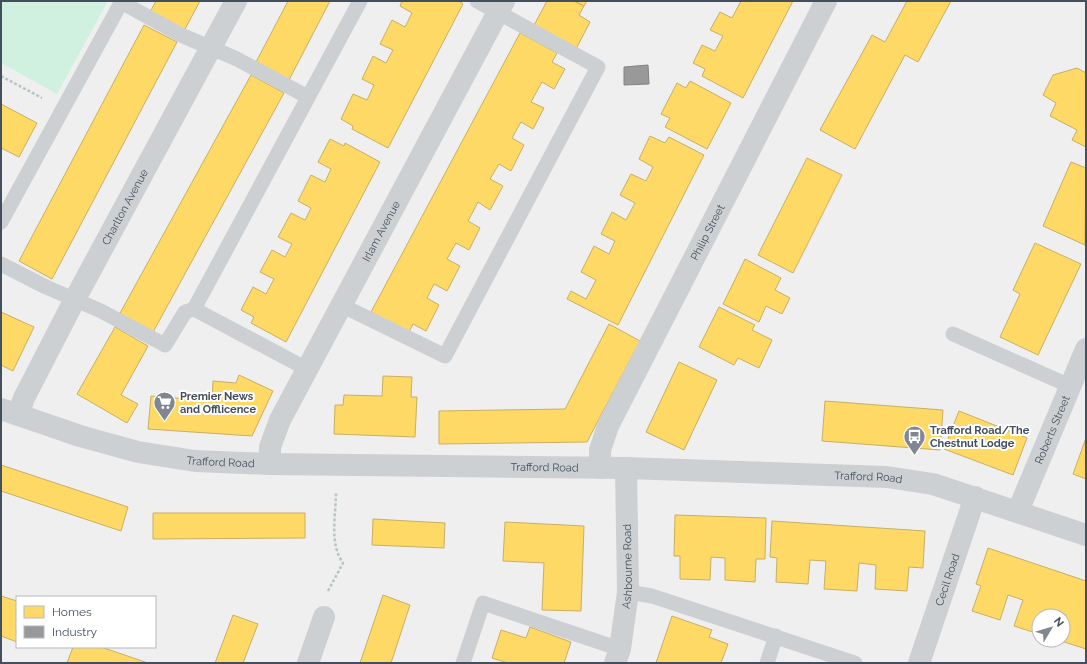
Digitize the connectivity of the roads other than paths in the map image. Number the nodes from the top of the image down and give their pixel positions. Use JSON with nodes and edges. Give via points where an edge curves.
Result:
{"nodes":[{"id":1,"x":236,"y":1,"type":"edge"},
{"id":2,"x":360,"y":1,"type":"edge"},
{"id":3,"x":477,"y":1,"type":"edge"},
{"id":4,"x":826,"y":1,"type":"edge"},
{"id":5,"x":122,"y":2,"type":"edge"},
{"id":6,"x":501,"y":6,"type":"edge"},
{"id":7,"x":211,"y":48,"type":"junction"},
{"id":8,"x":308,"y":97,"type":"junction"},
{"id":9,"x":1,"y":222,"type":"edge"},
{"id":10,"x":1,"y":264,"type":"edge"},
{"id":11,"x":75,"y":299,"type":"junction"},
{"id":12,"x":341,"y":305,"type":"junction"},
{"id":13,"x":194,"y":309,"type":"junction"},
{"id":14,"x":952,"y":334,"type":"dead end"},
{"id":15,"x":1086,"y":348,"type":"edge"},
{"id":16,"x":307,"y":369,"type":"junction"},
{"id":17,"x":1070,"y":386,"type":"junction"},
{"id":18,"x":10,"y":412,"type":"edge"},
{"id":19,"x":270,"y":464,"type":"junction"},
{"id":20,"x":600,"y":468,"type":"junction"},
{"id":21,"x":626,"y":468,"type":"junction"},
{"id":22,"x":975,"y":497,"type":"junction"},
{"id":23,"x":1018,"y":511,"type":"junction"},
{"id":24,"x":1086,"y":535,"type":"edge"},
{"id":25,"x":628,"y":592,"type":"junction"},
{"id":26,"x":324,"y":616,"type":"dead end"},
{"id":27,"x":776,"y":636,"type":"junction"},
{"id":28,"x":618,"y":656,"type":"edge"},
{"id":29,"x":308,"y":663,"type":"edge"},
{"id":30,"x":463,"y":663,"type":"edge"},
{"id":31,"x":767,"y":663,"type":"edge"},
{"id":32,"x":855,"y":663,"type":"edge"},
{"id":33,"x":919,"y":663,"type":"edge"}],
"edges":[{"from":1,"to":7,"type":"street","name":"Charlton Avenue"},
{"from":2,"to":8,"type":"lane"},
{"from":3,"to":6,"type":"lane"},
{"from":4,"to":20,"type":"street","name":"Philip Street","via":[[608,426],[600,450]]},
{"from":5,"to":7,"type":"lane","via":[[181,35]]},
{"from":5,"to":9,"type":"lane"},
{"from":6,"to":12,"type":"street","name":"Irlam Avenue"},
{"from":6,"to":12,"type":"lane","via":[[598,67],[445,356]]},
{"from":7,"to":8,"type":"lane"},
{"from":7,"to":11,"type":"street","name":"Charlton Avenue"},
{"from":8,"to":13,"type":"lane"},
{"from":10,"to":11,"type":"lane"},
{"from":11,"to":13,"type":"lane","via":[[165,345],[185,312]]},
{"from":11,"to":18,"type":"street","name":"Charlton Avenue","via":[[24,398]]},
{"from":12,"to":16,"type":"street","name":"Irlam Avenue"},
{"from":13,"to":16,"type":"lane"},
{"from":14,"to":17,"type":"lane"},
{"from":15,"to":17,"type":"street","name":"Roberts Street"},
{"from":16,"to":19,"type":"street","name":"Irlam Avenue","via":[[275,433],[270,447]]},
{"from":17,"to":23,"type":"street","name":"Roberts Street"},
{"from":18,"to":19,"type":"street","name":"Trafford Road","via":[[80,436],[138,452],[195,461]]},
{"from":19,"to":20,"type":"street","name":"Trafford Road"},
{"from":20,"to":21,"type":"street","name":"Trafford Road"},
{"from":21,"to":22,"type":"street","name":"Trafford Road","via":[[886,477],[933,484]]},
{"from":21,"to":25,"type":"street","name":"Ashbourne Road"},
{"from":22,"to":23,"type":"street","name":"Trafford Road"},
{"from":22,"to":33,"type":"street","name":"Cecil Road"},
{"from":23,"to":24,"type":"street","name":"Trafford Road"},
{"from":25,"to":27,"type":"lane","via":[[652,596]]},
{"from":25,"to":28,"type":"street","name":"Ashbourne Road"},
{"from":26,"to":29,"type":"street"},
{"from":27,"to":31,"type":"lane"},
{"from":27,"to":32,"type":"lane"},
{"from":28,"to":30,"type":"lane","via":[[483,602]]}]}
